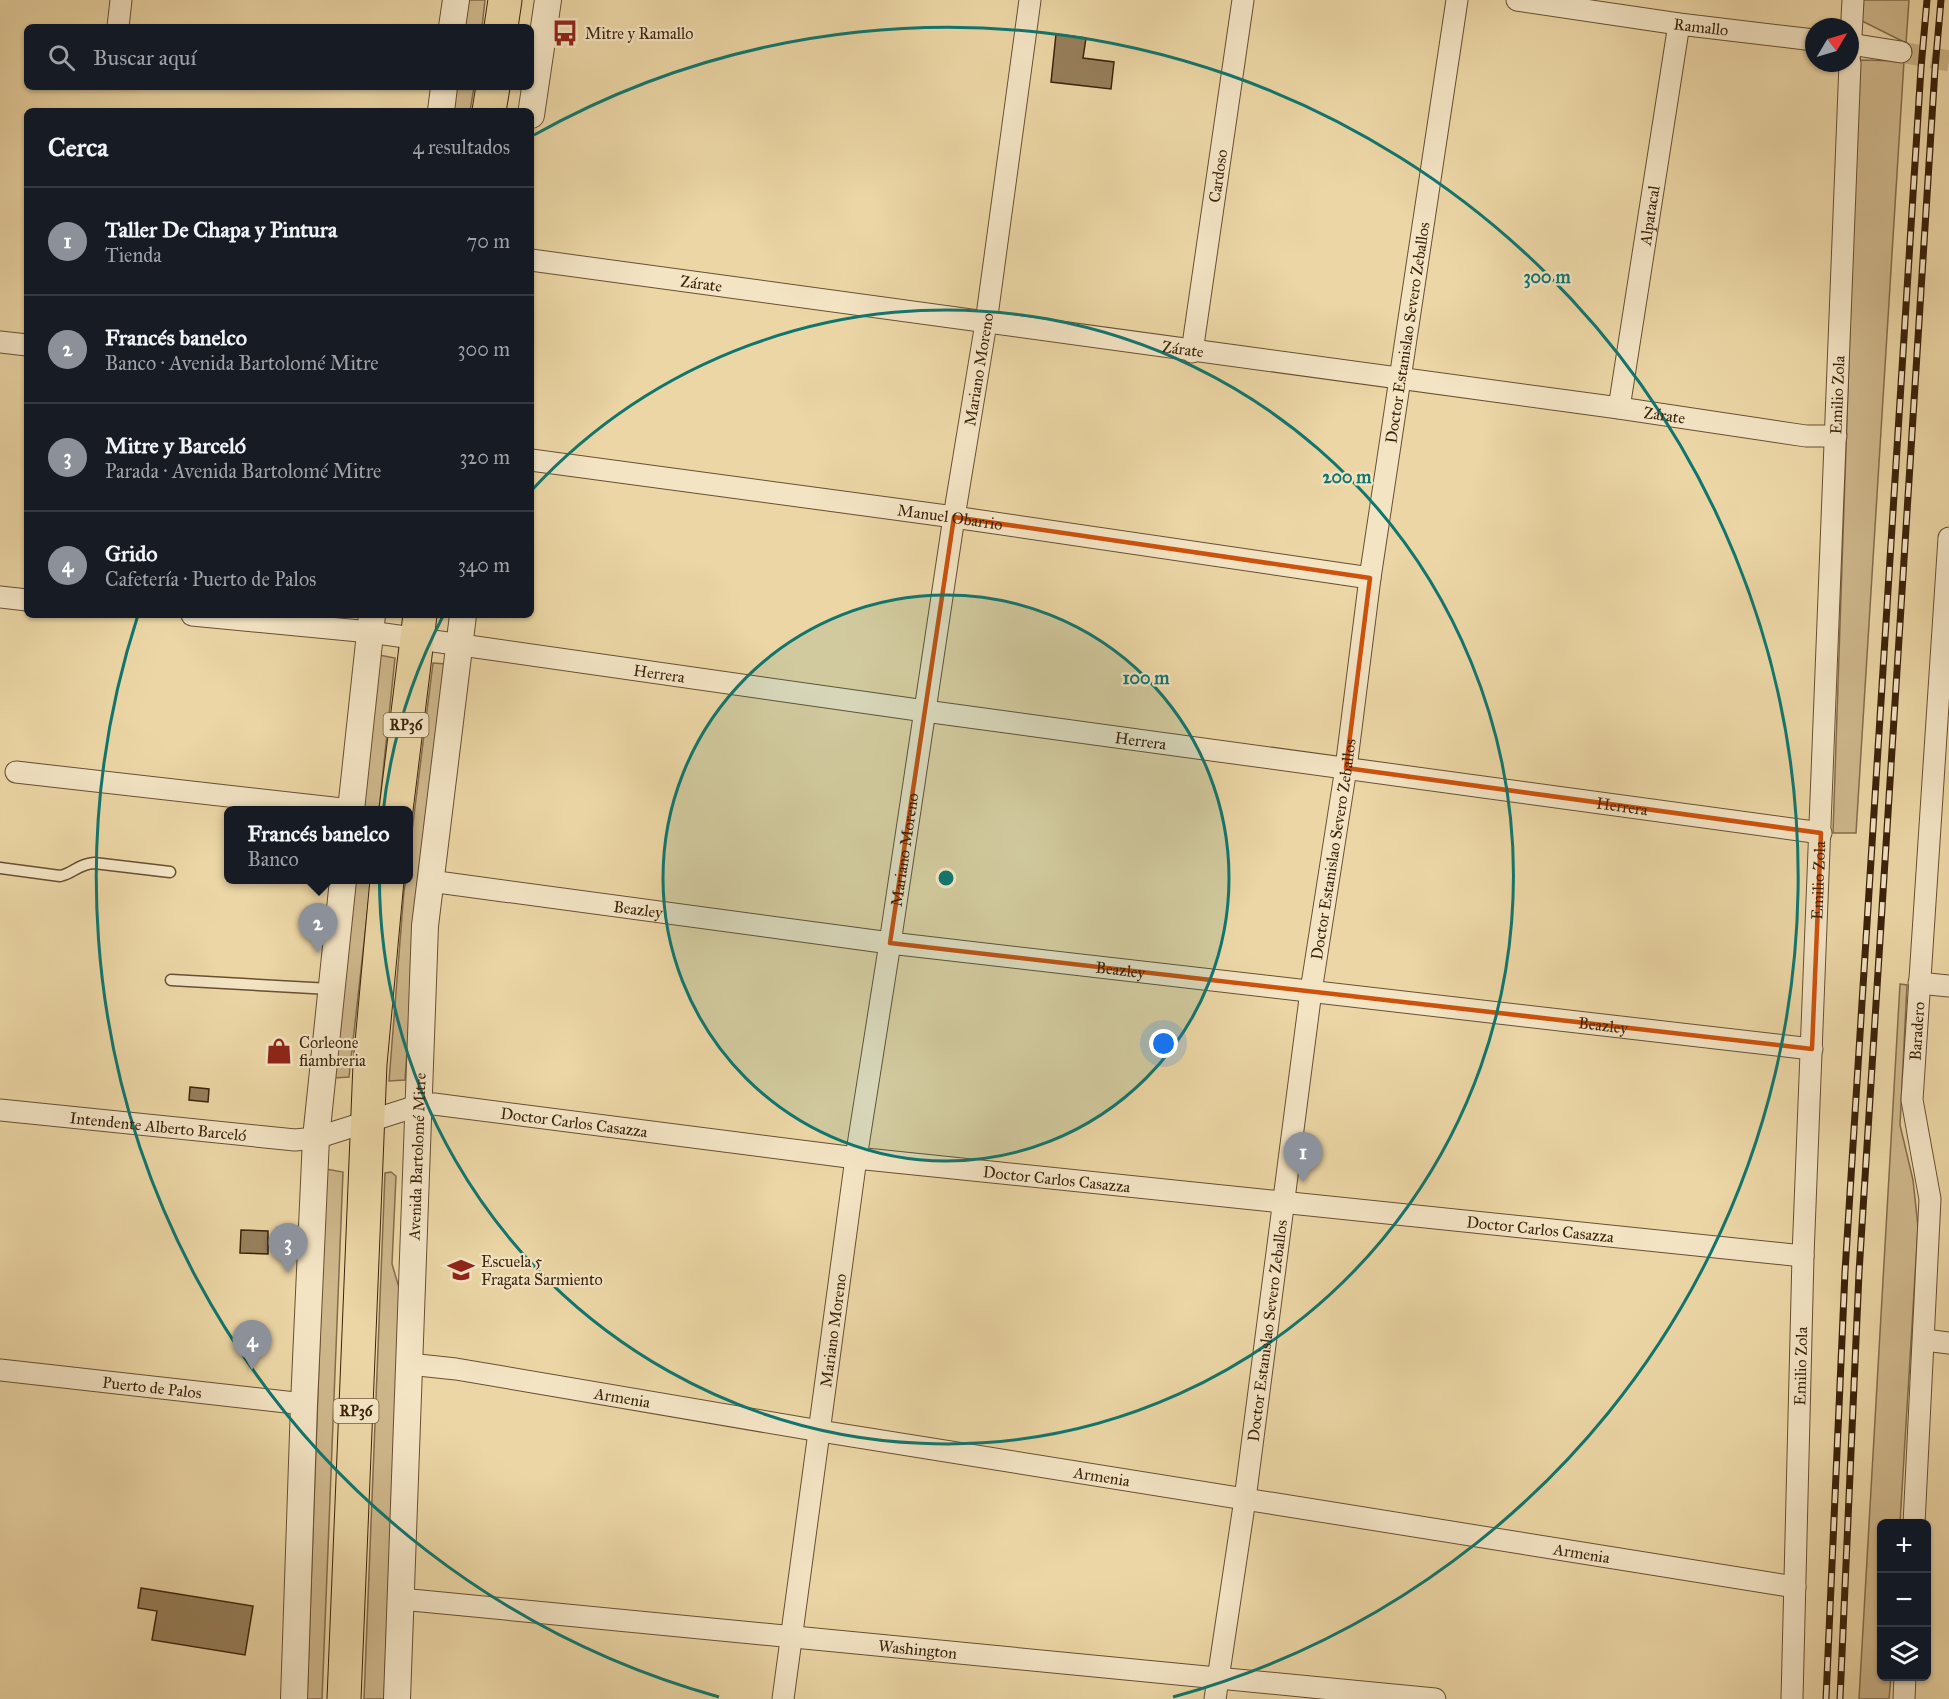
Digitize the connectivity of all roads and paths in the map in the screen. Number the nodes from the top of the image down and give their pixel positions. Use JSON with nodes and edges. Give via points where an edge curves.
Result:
{"nodes":[{"id":1,"x":121,"y":0,"type":"edge"},
{"id":2,"x":456,"y":0,"type":"edge"},
{"id":3,"x":505,"y":0,"type":"edge"},
{"id":4,"x":548,"y":0,"type":"edge"},
{"id":5,"x":1030,"y":0,"type":"edge"},
{"id":6,"x":1243,"y":0,"type":"edge"},
{"id":7,"x":1457,"y":0,"type":"edge"},
{"id":8,"x":1516,"y":0,"type":"edge"},
{"id":9,"x":1853,"y":0,"type":"edge"},
{"id":10,"x":1852,"y":18,"type":"edge"},
{"id":11,"x":118,"y":24,"type":"edge"},
{"id":12,"x":452,"y":24,"type":"edge"},
{"id":13,"x":501,"y":24,"type":"edge"},
{"id":14,"x":1679,"y":24,"type":"junction"},
{"id":15,"x":1805,"y":39,"type":"edge"},
{"id":16,"x":1859,"y":45,"type":"edge"},
{"id":17,"x":1901,"y":52,"type":"tunnel mouth"},
{"id":18,"x":1850,"y":72,"type":"edge"},
{"id":19,"x":444,"y":90,"type":"edge"},
{"id":20,"x":492,"y":90,"type":"edge"},
{"id":21,"x":441,"y":108,"type":"edge"},
{"id":22,"x":490,"y":108,"type":"edge"},
{"id":23,"x":532,"y":108,"type":"edge"},
{"id":24,"x":534,"y":260,"type":"edge"},
{"id":25,"x":986,"y":323,"type":"junction"},
{"id":26,"x":0,"y":342,"type":"edge"},
{"id":27,"x":24,"y":345,"type":"edge"},
{"id":28,"x":1192,"y":351,"type":"junction"},
{"id":29,"x":1399,"y":380,"type":"junction"},
{"id":30,"x":1619,"y":408,"type":"junction"},
{"id":31,"x":1836,"y":436,"type":"junction"},
{"id":32,"x":534,"y":460,"type":"edge"},
{"id":33,"x":954,"y":518,"type":"junction"},
{"id":34,"x":1949,"y":538,"type":"edge"},
{"id":35,"x":1370,"y":578,"type":"junction"},
{"id":36,"x":0,"y":597,"type":"edge"},
{"id":37,"x":24,"y":600,"type":"edge"},
{"id":38,"x":259,"y":618,"type":"edge"},
{"id":39,"x":463,"y":618,"type":"edge"},
{"id":40,"x":371,"y":623,"type":"edge"},
{"id":41,"x":1946,"y":624,"type":"edge"},
{"id":42,"x":419,"y":627,"type":"edge"},
{"id":43,"x":460,"y":646,"type":"junction"},
{"id":44,"x":925,"y":711,"type":"junction"},
{"id":45,"x":1346,"y":768,"type":"junction"},
{"id":46,"x":15,"y":772,"type":"dead end"},
{"id":47,"x":316,"y":806,"type":"edge"},
{"id":48,"x":351,"y":806,"type":"edge"},
{"id":49,"x":397,"y":806,"type":"edge"},
{"id":50,"x":1821,"y":833,"type":"junction"},
{"id":51,"x":0,"y":868,"type":"edge"},
{"id":52,"x":170,"y":872,"type":"dead end"},
{"id":53,"x":430,"y":881,"type":"junction"},
{"id":54,"x":342,"y":884,"type":"edge"},
{"id":55,"x":387,"y":884,"type":"edge"},
{"id":56,"x":890,"y":943,"type":"junction"},
{"id":57,"x":171,"y":980,"type":"dead end"},
{"id":58,"x":1919,"y":983,"type":"junction"},
{"id":59,"x":1949,"y":986,"type":"edge"},
{"id":60,"x":330,"y":989,"type":"junction"},
{"id":61,"x":1311,"y":991,"type":"junction"},
{"id":62,"x":1812,"y":1048,"type":"junction"},
{"id":63,"x":417,"y":1106,"type":"junction"},
{"id":64,"x":0,"y":1110,"type":"edge"},
{"id":65,"x":368,"y":1122,"type":"junction"},
{"id":66,"x":316,"y":1138,"type":"junction"},
{"id":67,"x":856,"y":1158,"type":"junction"},
{"id":68,"x":1283,"y":1201,"type":"junction"},
{"id":69,"x":1803,"y":1256,"type":"junction"},
{"id":70,"x":1925,"y":1340,"type":"junction"},
{"id":71,"x":1949,"y":1343,"type":"edge"},
{"id":72,"x":409,"y":1364,"type":"junction"},
{"id":73,"x":0,"y":1370,"type":"edge"},
{"id":74,"x":304,"y":1404,"type":"junction"},
{"id":75,"x":820,"y":1431,"type":"junction"},
{"id":76,"x":1245,"y":1499,"type":"junction"},
{"id":77,"x":1914,"y":1519,"type":"edge"},
{"id":78,"x":1795,"y":1587,"type":"junction"},
{"id":79,"x":401,"y":1599,"type":"junction"},
{"id":80,"x":791,"y":1636,"type":"junction"},
{"id":81,"x":1218,"y":1678,"type":"junction"},
{"id":82,"x":1905,"y":1681,"type":"edge"},
{"id":83,"x":294,"y":1699,"type":"edge"},
{"id":84,"x":344,"y":1699,"type":"edge"},
{"id":85,"x":397,"y":1699,"type":"edge"},
{"id":86,"x":783,"y":1699,"type":"edge"},
{"id":87,"x":1215,"y":1699,"type":"edge"},
{"id":88,"x":1435,"y":1699,"type":"edge"},
{"id":89,"x":1792,"y":1699,"type":"edge"},
{"id":90,"x":1904,"y":1699,"type":"edge"},
{"id":91,"x":1909,"y":1699,"type":"edge"}],
"edges":[{"from":1,"to":11,"type":"street"},
{"from":2,"to":12,"type":"street"},
{"from":3,"to":13,"type":"main road"},
{"from":4,"to":23,"type":"street"},
{"from":5,"to":25,"type":"street","name":"Mariano Moreno"},
{"from":6,"to":28,"type":"street","name":"Cardoso"},
{"from":7,"to":29,"type":"street","name":"Doctor Estanislao Severo Zeballos"},
{"from":8,"to":14,"type":"street","name":"Ramallo"},
{"from":9,"to":10,"type":"street"},
{"from":14,"to":15,"type":"street","name":"Ramallo"},
{"from":14,"to":30,"type":"street","name":"Alpatacal"},
{"from":16,"to":17,"type":"street"},
{"from":18,"to":31,"type":"street","name":"Emilio Zola"},
{"from":19,"to":21,"type":"street"},
{"from":20,"to":22,"type":"main road"},
{"from":24,"to":25,"type":"street","name":"Zárate"},
{"from":25,"to":28,"type":"street","name":"Zárate"},
{"from":25,"to":33,"type":"street","name":"Mariano Moreno"},
{"from":26,"to":27,"type":"street"},
{"from":28,"to":29,"type":"street","name":"Zárate"},
{"from":29,"to":30,"type":"street","name":"Zárate"},
{"from":29,"to":35,"type":"street","name":"Doctor Estanislao Severo Zeballos"},
{"from":30,"to":31,"type":"street","name":"Zárate","via":[[1806,436]]},
{"from":31,"to":50,"type":"street","name":"Emilio Zola"},
{"from":32,"to":33,"type":"street","name":"Manuel Obarrio"},
{"from":33,"to":35,"type":"street","name":"Manuel Obarrio"},
{"from":33,"to":44,"type":"street","name":"Mariano Moreno"},
{"from":34,"to":41,"type":"street","name":"Baradero"},
{"from":35,"to":45,"type":"street","name":"Doctor Estanislao Severo Zeballos"},
{"from":36,"to":37,"type":"street"},
{"from":38,"to":40,"type":"street","name":"Herrera"},
{"from":39,"to":43,"type":"street","name":"Avenida Bartolomé Mitre"},
{"from":40,"to":42,"type":"street","name":"Herrera"},
{"from":40,"to":48,"type":"street"},
{"from":41,"to":58,"type":"street","name":"Baradero"},
{"from":42,"to":43,"type":"street","name":"Herrera"},
{"from":42,"to":49,"type":"main road","number":"RP36"},
{"from":43,"to":44,"type":"street","name":"Herrera"},
{"from":43,"to":53,"type":"street","name":"Avenida Bartolomé Mitre"},
{"from":44,"to":45,"type":"street","name":"Herrera"},
{"from":44,"to":56,"type":"street","name":"Mariano Moreno"},
{"from":45,"to":50,"type":"street","name":"Herrera"},
{"from":45,"to":61,"type":"street","name":"Doctor Estanislao Severo Zeballos"},
{"from":46,"to":47,"type":"street"},
{"from":50,"to":62,"type":"street","name":"Emilio Zola"},
{"from":51,"to":52,"type":"lane","via":[[60,876],[82,864],[94,863]]},
{"from":53,"to":56,"type":"street","name":"Beazley"},
{"from":53,"to":63,"type":"street","name":"Avenida Bartolomé Mitre"},
{"from":54,"to":60,"type":"street"},
{"from":55,"to":65,"type":"main road","number":"RP36"},
{"from":56,"to":61,"type":"street","name":"Beazley"},
{"from":56,"to":67,"type":"street","name":"Mariano Moreno"},
{"from":57,"to":60,"type":"lane"},
{"from":58,"to":59,"type":"street"},
{"from":58,"to":70,"type":"street","name":"Baradero","via":[[1912,1100],[1930,1199]]},
{"from":60,"to":66,"type":"street"},
{"from":61,"to":62,"type":"street","name":"Beazley"},
{"from":61,"to":68,"type":"street","name":"Doctor Estanislao Severo Zeballos"},
{"from":62,"to":69,"type":"street","name":"Emilio Zola"},
{"from":63,"to":65,"type":"street","name":"Doctor Carlos Casazza"},
{"from":63,"to":67,"type":"street","name":"Doctor Carlos Casazza","via":[[434,1104]]},
{"from":63,"to":72,"type":"street","name":"Avenida Bartolomé Mitre"},
{"from":64,"to":66,"type":"street","name":"Intendente Alberto Barceló","via":[[295,1140]]},
{"from":65,"to":66,"type":"street","name":"Doctor Carlos Casazza"},
{"from":65,"to":84,"type":"main road","number":"RP36"},
{"from":66,"to":74,"type":"street"},
{"from":67,"to":68,"type":"street","name":"Doctor Carlos Casazza"},
{"from":67,"to":75,"type":"street","name":"Mariano Moreno"},
{"from":68,"to":69,"type":"street","name":"Doctor Carlos Casazza"},
{"from":68,"to":76,"type":"street","name":"Doctor Estanislao Severo Zeballos"},
{"from":69,"to":78,"type":"street","name":"Emilio Zola"},
{"from":70,"to":71,"type":"street"},
{"from":70,"to":77,"type":"street","name":"Baradero"},
{"from":72,"to":75,"type":"street","name":"Armenia"},
{"from":72,"to":79,"type":"street","name":"Avenida Bartolomé Mitre"},
{"from":73,"to":74,"type":"street","name":"Puerto de Palos"},
{"from":74,"to":83,"type":"street"},
{"from":75,"to":76,"type":"street","name":"Armenia"},
{"from":75,"to":80,"type":"street","name":"Mariano Moreno"},
{"from":76,"to":78,"type":"street","name":"Armenia"},
{"from":76,"to":81,"type":"street","name":"Doctor Estanislao Severo Zeballos"},
{"from":78,"to":89,"type":"street","name":"Emilio Zola"},
{"from":79,"to":80,"type":"street","name":"Washington"},
{"from":79,"to":85,"type":"street","name":"Avenida Bartolomé Mitre"},
{"from":80,"to":81,"type":"street","name":"Washington"},
{"from":80,"to":86,"type":"street","name":"Mariano Moreno"},
{"from":81,"to":87,"type":"street","name":"Doctor Estanislao Severo Zeballos"},
{"from":81,"to":88,"type":"street","name":"Washington"},
{"from":82,"to":90,"type":"street"},
{"from":90,"to":91,"type":"street"}]}
